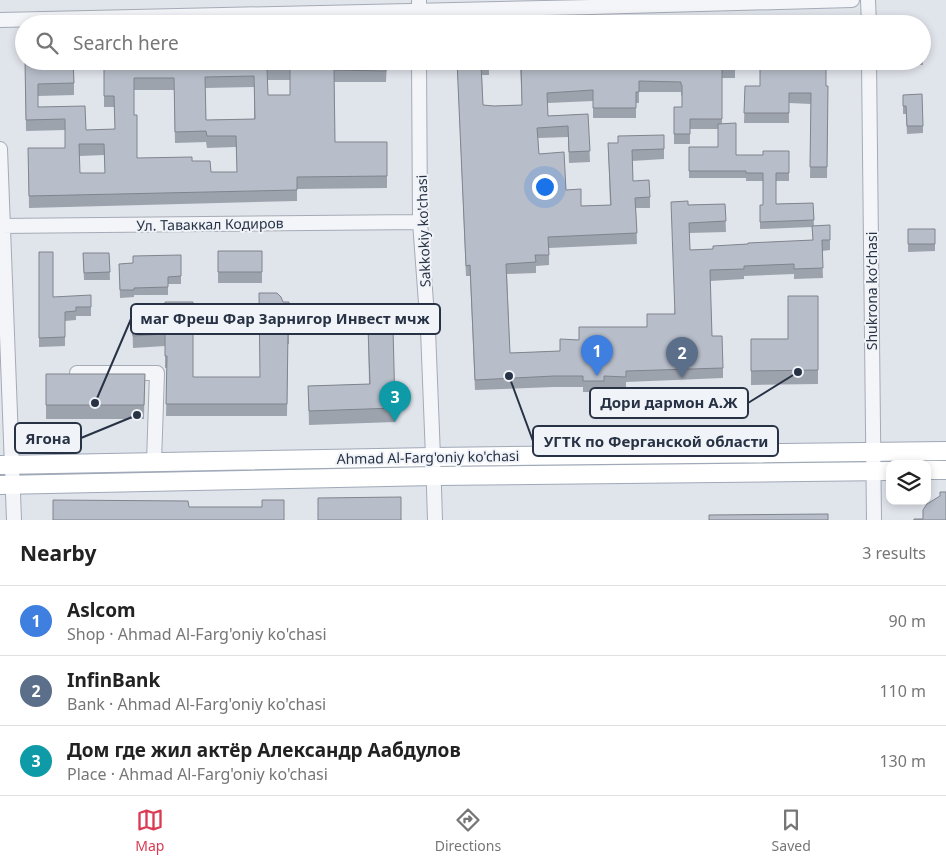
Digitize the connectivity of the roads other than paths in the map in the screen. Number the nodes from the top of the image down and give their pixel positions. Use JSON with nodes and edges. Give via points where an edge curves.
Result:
{"nodes":[{"id":1,"x":852,"y":0,"type":"edge"},
{"id":2,"x":868,"y":0,"type":"edge"},
{"id":3,"x":419,"y":12,"type":"edge"},
{"id":4,"x":262,"y":15,"type":"edge"},
{"id":5,"x":869,"y":15,"type":"edge"},
{"id":6,"x":0,"y":20,"type":"edge"},
{"id":7,"x":15,"y":20,"type":"edge"},
{"id":8,"x":419,"y":70,"type":"edge"},
{"id":9,"x":869,"y":70,"type":"edge"},
{"id":10,"x":0,"y":149,"type":"edge"},
{"id":11,"x":420,"y":222,"type":"junction"},
{"id":12,"x":2,"y":226,"type":"edge"},
{"id":13,"x":76,"y":373,"type":"edge"},
{"id":14,"x":946,"y":450,"type":"edge"},
{"id":15,"x":872,"y":452,"type":"junction"},
{"id":16,"x":433,"y":456,"type":"junction"},
{"id":17,"x":154,"y":462,"type":"junction"},
{"id":18,"x":6,"y":465,"type":"edge"},
{"id":19,"x":931,"y":470,"type":"edge"},
{"id":20,"x":946,"y":470,"type":"edge"},
{"id":21,"x":881,"y":471,"type":"edge"},
{"id":22,"x":434,"y":476,"type":"junction"},
{"id":23,"x":6,"y":484,"type":"edge"},
{"id":24,"x":14,"y":520,"type":"edge"},
{"id":25,"x":435,"y":520,"type":"edge"},
{"id":26,"x":874,"y":520,"type":"edge"}],
"edges":[{"from":1,"to":3,"type":"street"},
{"from":2,"to":5,"type":"street"},
{"from":3,"to":4,"type":"street"},
{"from":6,"to":7,"type":"street"},
{"from":8,"to":11,"type":"street","name":"Sakkokiy ko'chasi"},
{"from":9,"to":15,"type":"street","name":"Shukrona koʻchasi"},
{"from":10,"to":12,"type":"street"},
{"from":11,"to":12,"type":"street","name":"Ул. Таваккал Кодиров"},
{"from":11,"to":16,"type":"street","name":"Sakkokiy ko'chasi"},
{"from":12,"to":18,"type":"street"},
{"from":13,"to":17,"type":"street","via":[[157,373]]},
{"from":14,"to":15,"type":"main road","name":"Ahmad Al-Farg'oniy ko'chasi"},
{"from":15,"to":16,"type":"main road","name":"Ahmad Al-Farg'oniy ko'chasi"},
{"from":15,"to":21,"type":"street","name":"Shukrona koʻchasi"},
{"from":16,"to":17,"type":"main road","name":"Ahmad Al-Farg'oniy ko'chasi"},
{"from":16,"to":22,"type":"street","name":"Sakkokiy ko'chasi"},
{"from":17,"to":18,"type":"main road","name":"Ahmad Al-Farg'oniy ko'chasi"},
{"from":18,"to":23,"type":"street"},
{"from":19,"to":20,"type":"main road"},
{"from":21,"to":22,"type":"main road","name":"Ahmad Al-Farg'oniy ko'chasi"},
{"from":21,"to":26,"type":"street","name":"Shukrona koʻchasi"},
{"from":22,"to":23,"type":"main road","name":"Ahmad Al-Farg'oniy ko'chasi"},
{"from":22,"to":25,"type":"street","name":"Sakkokiy ko'chasi"},
{"from":23,"to":24,"type":"street"}]}
